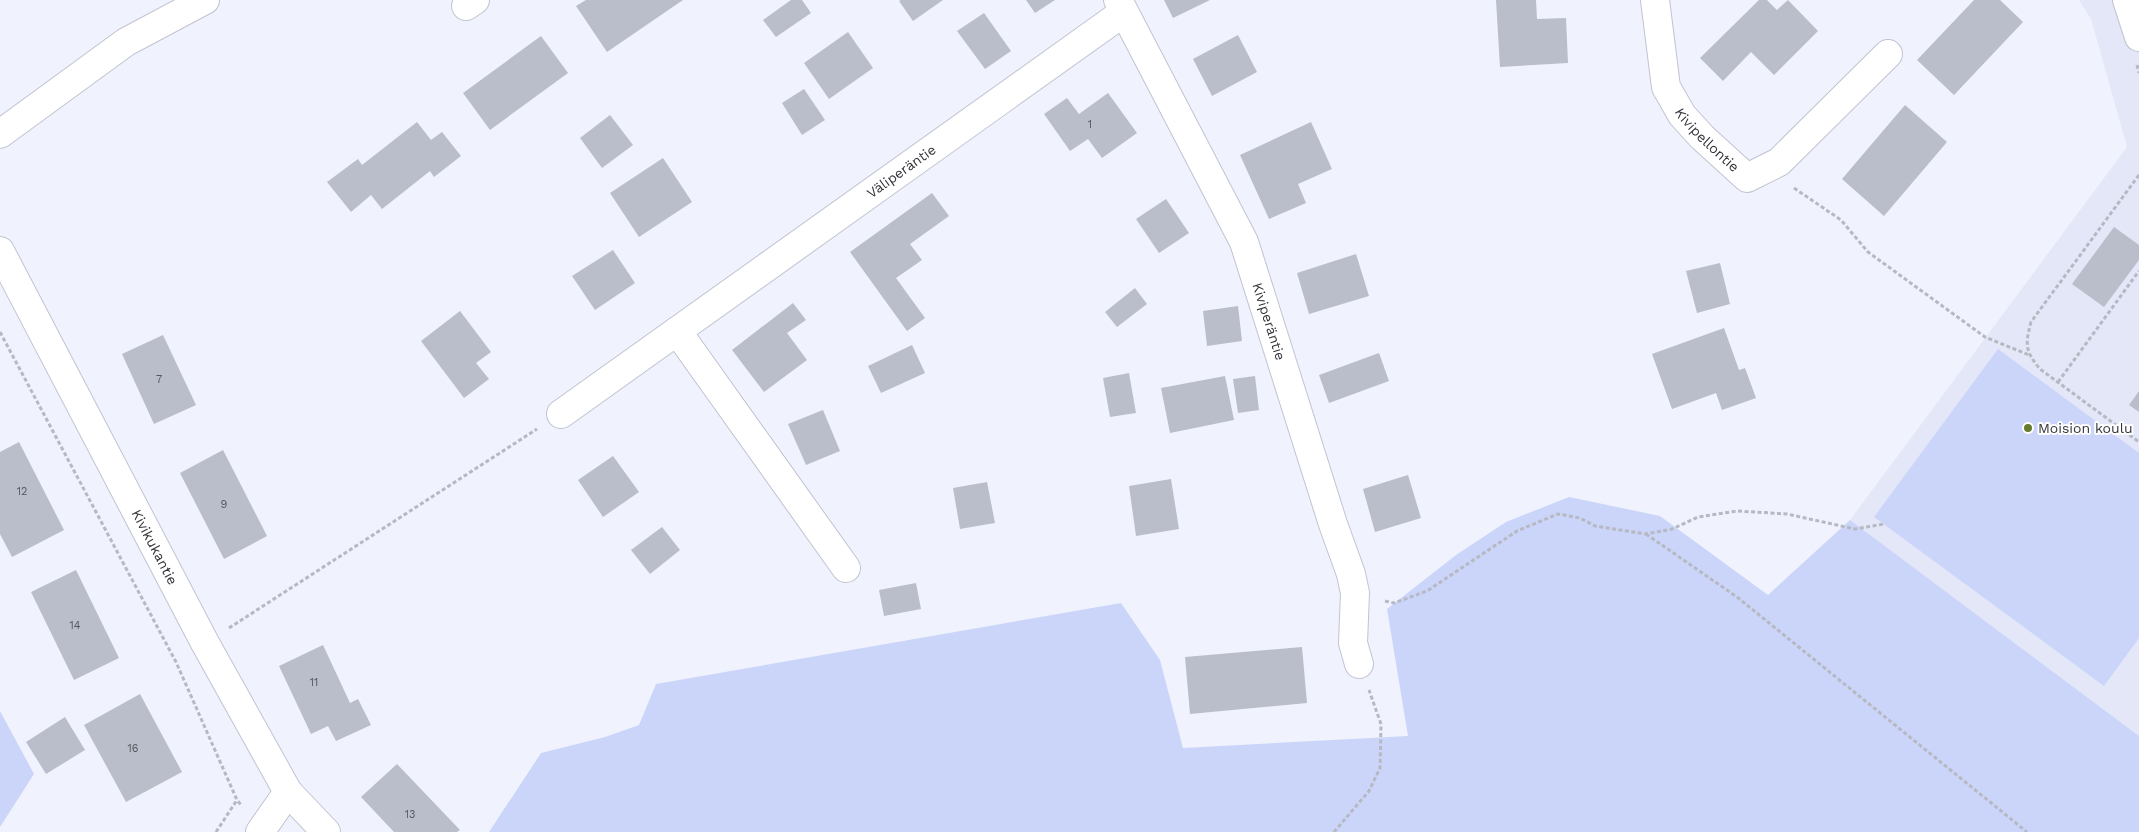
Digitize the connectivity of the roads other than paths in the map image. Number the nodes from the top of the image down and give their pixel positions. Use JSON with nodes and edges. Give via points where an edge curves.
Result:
{"nodes":[{"id":1,"x":205,"y":0,"type":"edge"},
{"id":2,"x":1655,"y":0,"type":"edge"},
{"id":3,"x":2127,"y":0,"type":"edge"},
{"id":4,"x":1121,"y":6,"type":"edge"},
{"id":5,"x":2139,"y":37,"type":"edge"},
{"id":6,"x":1888,"y":54,"type":"dead end"},
{"id":7,"x":0,"y":134,"type":"edge"},
{"id":8,"x":0,"y":251,"type":"edge"},
{"id":9,"x":677,"y":331,"type":"junction"},
{"id":10,"x":561,"y":414,"type":"road end"},
{"id":11,"x":846,"y":568,"type":"dead end"},
{"id":12,"x":1359,"y":664,"type":"road end"},
{"id":13,"x":288,"y":792,"type":"junction"},
{"id":14,"x":261,"y":831,"type":"edge"},
{"id":15,"x":326,"y":832,"type":"edge"}],
"edges":[{"from":1,"to":7,"type":"street","via":[[126,42]]},
{"from":2,"to":6,"type":"street","name":"Kivipellontie","via":[[1666,87],[1682,115],[1747,178],[1779,162]]},
{"from":3,"to":5,"type":"street"},
{"from":4,"to":9,"type":"street","name":"Väliperäntie"},
{"from":4,"to":12,"type":"street","name":"Kiviperäntie","via":[[1244,242],[1349,566],[1355,593],[1353,643]]},
{"from":8,"to":13,"type":"street","name":"Kivikukantie"},
{"from":9,"to":10,"type":"street","name":"Väliperäntie"},
{"from":9,"to":11,"type":"street"},
{"from":13,"to":14,"type":"street"},
{"from":13,"to":15,"type":"street","name":"Kivikukantie"}]}
